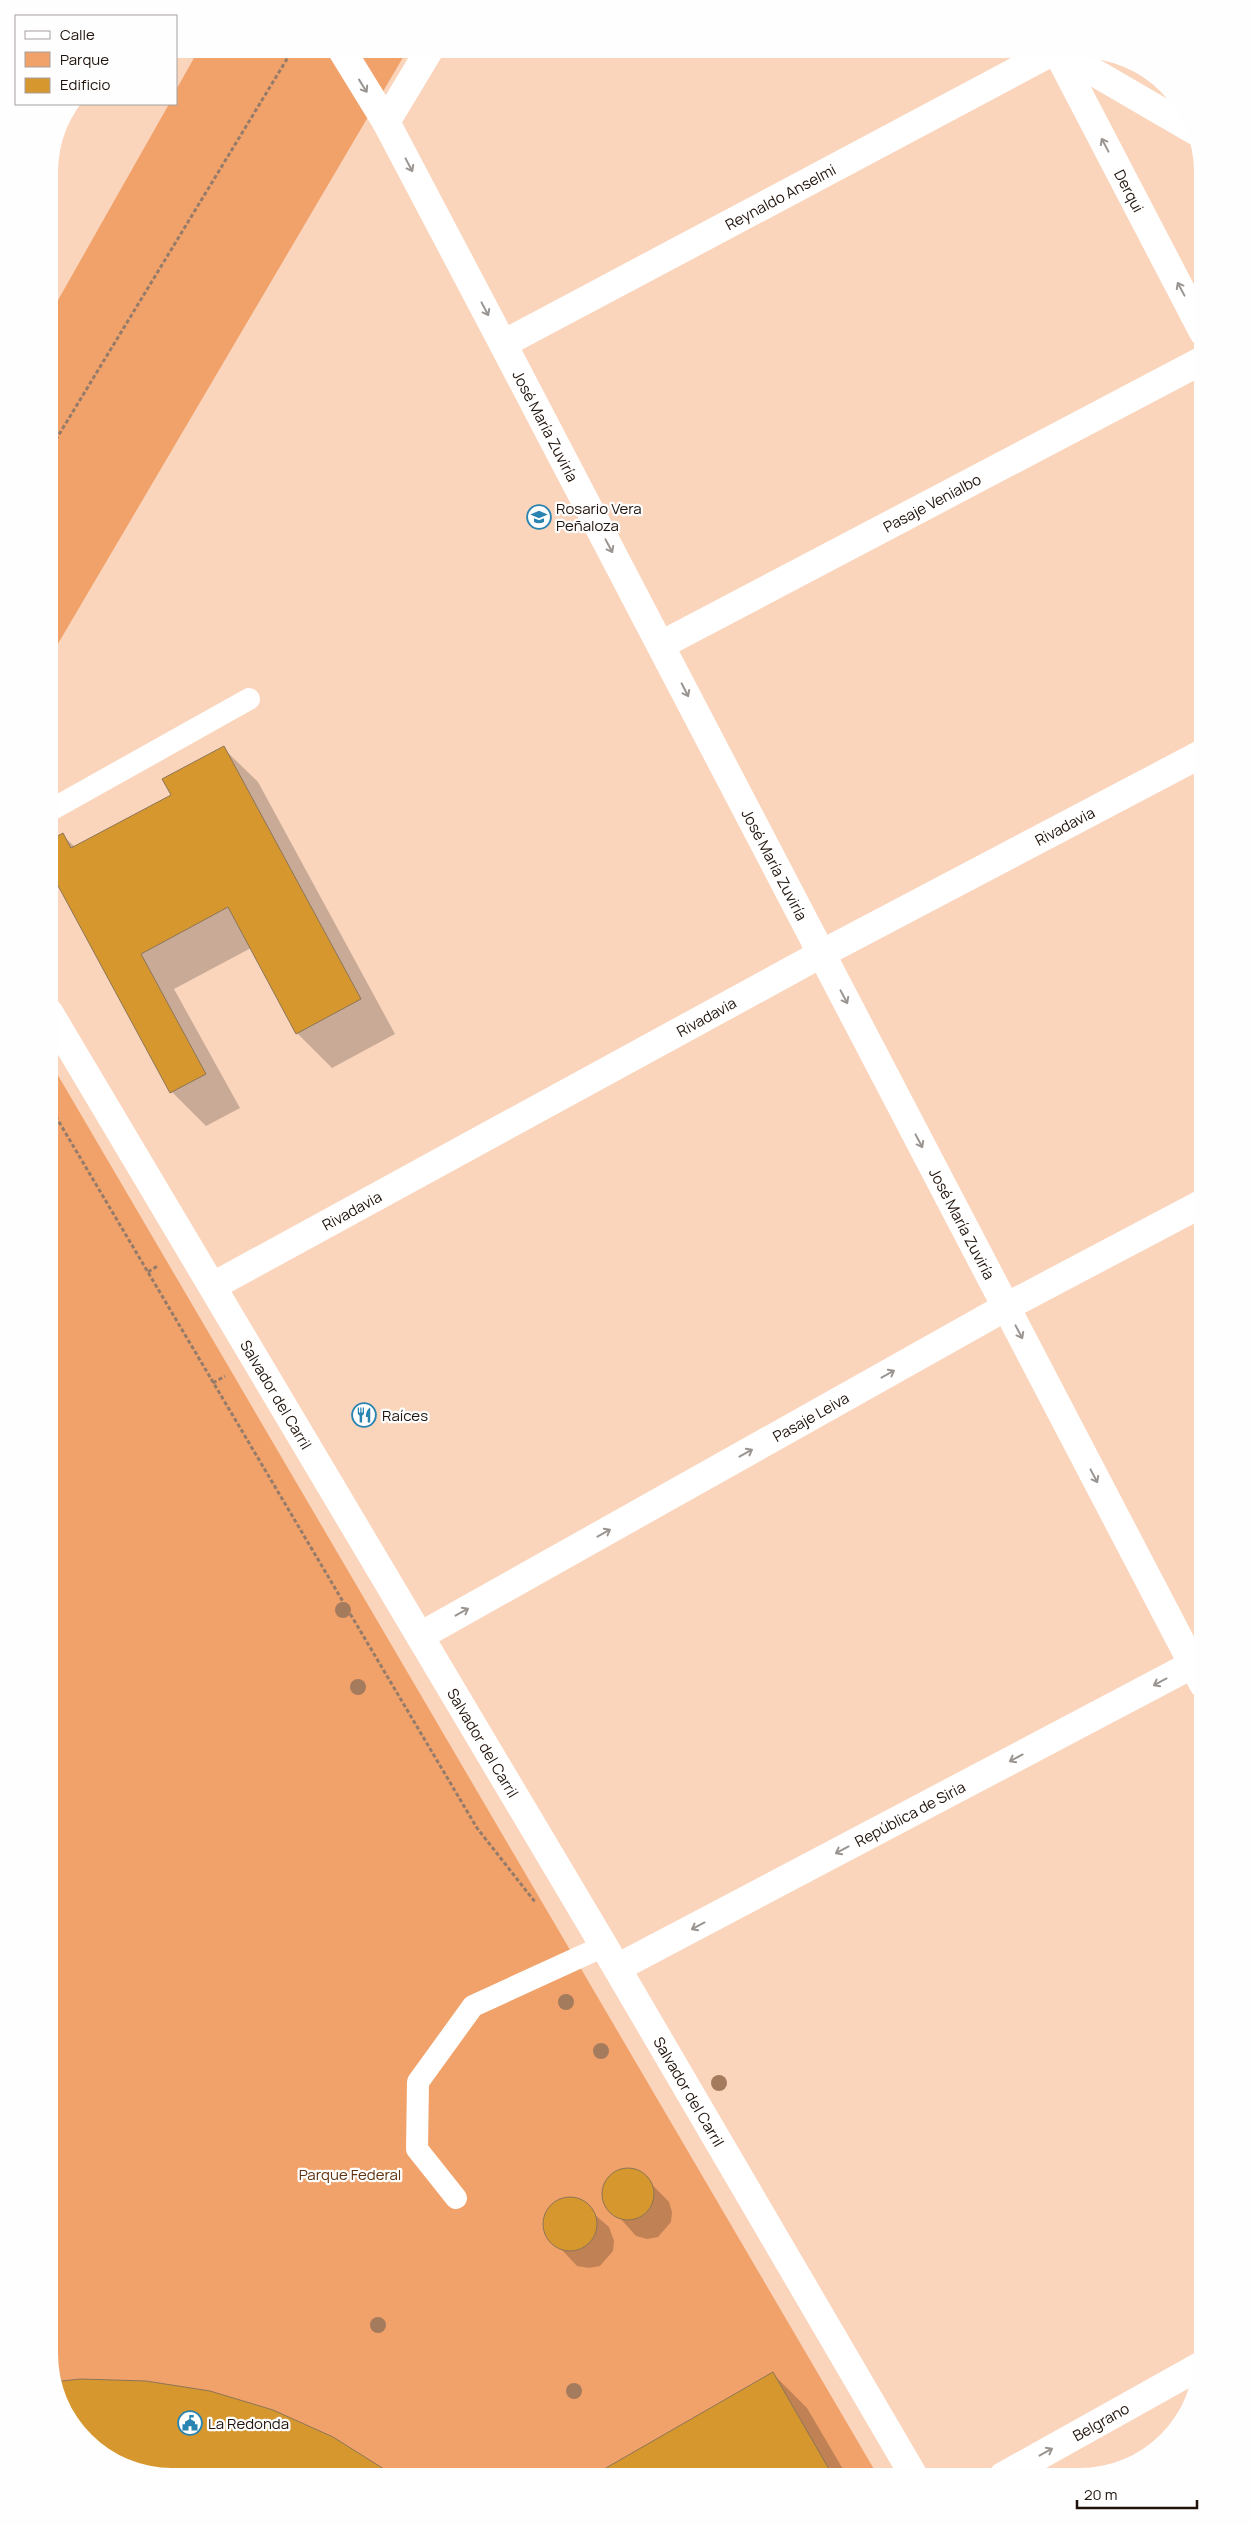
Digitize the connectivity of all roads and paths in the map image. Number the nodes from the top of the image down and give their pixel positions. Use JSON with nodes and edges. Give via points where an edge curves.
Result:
{"nodes":[{"id":1,"x":288,"y":58,"type":"edge"},
{"id":2,"x":347,"y":58,"type":"edge"},
{"id":3,"x":425,"y":58,"type":"edge"},
{"id":4,"x":1038,"y":58,"type":"edge"},
{"id":5,"x":1060,"y":58,"type":"edge"},
{"id":6,"x":1070,"y":58,"type":"edge"},
{"id":7,"x":386,"y":122,"type":"junction"},
{"id":8,"x":1184,"y":125,"type":"edge"},
{"id":9,"x":1194,"y":315,"type":"edge"},
{"id":10,"x":504,"y":344,"type":"junction"},
{"id":11,"x":1194,"y":365,"type":"edge"},
{"id":12,"x":58,"y":436,"type":"edge"},
{"id":13,"x":661,"y":645,"type":"junction"},
{"id":14,"x":249,"y":699,"type":"dead end"},
{"id":15,"x":1194,"y":759,"type":"edge"},
{"id":16,"x":58,"y":806,"type":"edge"},
{"id":17,"x":822,"y":954,"type":"junction"},
{"id":18,"x":58,"y":1027,"type":"edge"},
{"id":19,"x":58,"y":1119,"type":"edge"},
{"id":20,"x":1194,"y":1207,"type":"edge"},
{"id":21,"x":213,"y":1286,"type":"junction"},
{"id":22,"x":1006,"y":1307,"type":"junction"},
{"id":23,"x":420,"y":1636,"type":"junction"},
{"id":24,"x":1194,"y":1658,"type":"edge"},
{"id":25,"x":1194,"y":1672,"type":"edge"},
{"id":26,"x":538,"y":1906,"type":"dead end"},
{"id":27,"x":611,"y":1957,"type":"junction"},
{"id":28,"x":456,"y":2198,"type":"dead end"},
{"id":29,"x":1194,"y":2369,"type":"edge"},
{"id":30,"x":909,"y":2468,"type":"edge"},
{"id":31,"x":1017,"y":2468,"type":"edge"}],
"edges":[{"from":1,"to":12,"type":"path"},
{"from":2,"to":7,"type":"street","name":"José María Zuviría","one_way":true},
{"from":3,"to":7,"type":"street"},
{"from":4,"to":10,"type":"street","name":"Reynaldo Anselmi"},
{"from":9,"to":5,"type":"street","name":"Derqui","one_way":true},
{"from":6,"to":8,"type":"street"},
{"from":7,"to":10,"type":"street","name":"José María Zuviría","one_way":true},
{"from":10,"to":13,"type":"street","name":"José María Zuviría","one_way":true},
{"from":11,"to":13,"type":"street","name":"Pasaje Venialbo"},
{"from":13,"to":17,"type":"street","name":"José María Zuviría","one_way":true},
{"from":14,"to":16,"type":"lane"},
{"from":15,"to":17,"type":"street","name":"Rivadavia"},
{"from":17,"to":21,"type":"street","name":"Rivadavia"},
{"from":17,"to":22,"type":"street","name":"José María Zuviría","one_way":true},
{"from":18,"to":21,"type":"street","name":"Salvador del Carril"},
{"from":19,"to":26,"type":"path","via":[[477,1828]]},
{"from":20,"to":22,"type":"street","name":"Pasaje Leiva"},
{"from":21,"to":23,"type":"street","name":"Salvador del Carril"},
{"from":23,"to":22,"type":"street","name":"Pasaje Leiva","one_way":true},
{"from":22,"to":24,"type":"street","name":"José María Zuviría","one_way":true},
{"from":23,"to":27,"type":"street","name":"Salvador del Carril"},
{"from":25,"to":27,"type":"street","name":"República de Siria","one_way":true},
{"from":27,"to":28,"type":"lane","via":[[473,2006],[418,2082],[417,2149]]},
{"from":27,"to":30,"type":"street","name":"Salvador del Carril"},
{"from":31,"to":29,"type":"street","name":"Belgrano","one_way":true}]}
